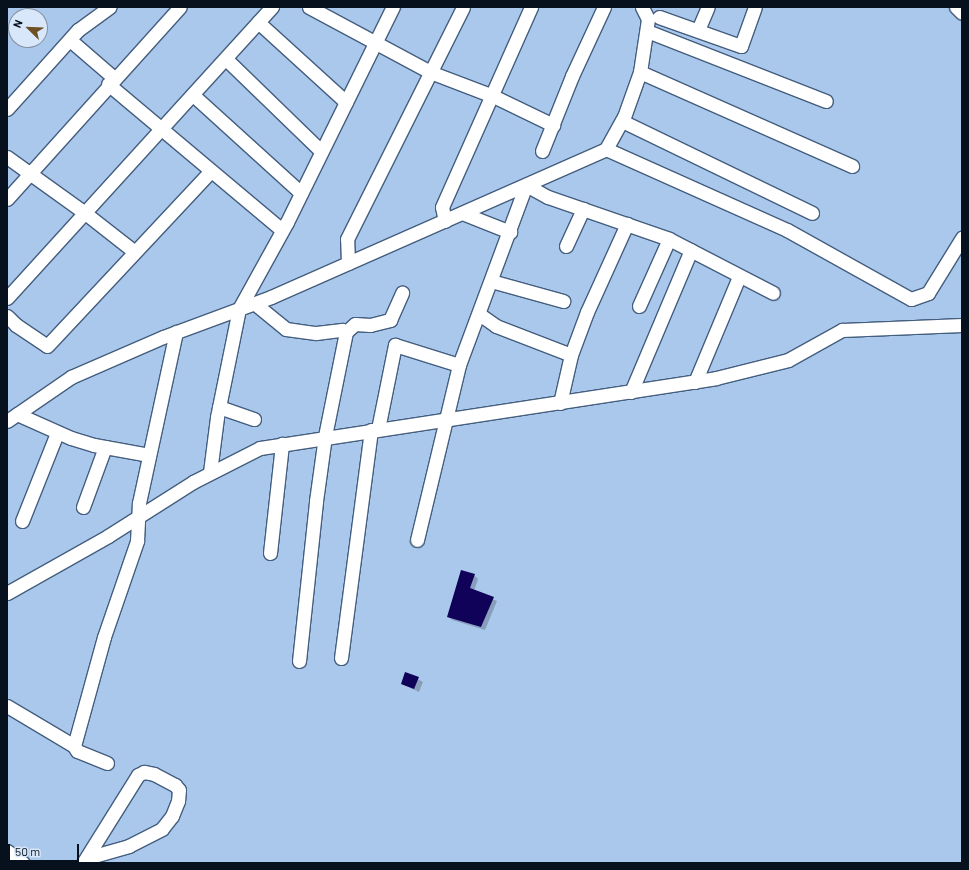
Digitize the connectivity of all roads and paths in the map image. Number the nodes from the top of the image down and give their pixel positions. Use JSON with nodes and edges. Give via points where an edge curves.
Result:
{"nodes":[{"id":1,"x":110,"y":7,"type":"edge"},
{"id":2,"x":180,"y":7,"type":"edge"},
{"id":3,"x":272,"y":7,"type":"edge"},
{"id":4,"x":309,"y":7,"type":"edge"},
{"id":5,"x":393,"y":7,"type":"edge"},
{"id":6,"x":463,"y":7,"type":"edge"},
{"id":7,"x":531,"y":7,"type":"edge"},
{"id":8,"x":604,"y":7,"type":"edge"},
{"id":9,"x":708,"y":7,"type":"edge"},
{"id":10,"x":756,"y":7,"type":"edge"},
{"id":11,"x":956,"y":7,"type":"edge"},
{"id":12,"x":962,"y":13,"type":"edge"},
{"id":13,"x":652,"y":16,"type":"edge"},
{"id":14,"x":258,"y":22,"type":"junction"},
{"id":15,"x":698,"y":30,"type":"junction"},
{"id":16,"x":70,"y":40,"type":"junction"},
{"id":17,"x":375,"y":44,"type":"junction"},
{"id":18,"x":226,"y":59,"type":"junction"},
{"id":19,"x":430,"y":72,"type":"junction"},
{"id":20,"x":640,"y":72,"type":"junction"},
{"id":21,"x":111,"y":81,"type":"junction"},
{"id":22,"x":193,"y":95,"type":"junction"},
{"id":23,"x":493,"y":96,"type":"junction"},
{"id":24,"x":826,"y":101,"type":"dead end"},
{"id":25,"x":346,"y":102,"type":"junction"},
{"id":26,"x":7,"y":109,"type":"edge"},
{"id":27,"x":622,"y":121,"type":"junction"},
{"id":28,"x":553,"y":125,"type":"junction"},
{"id":29,"x":161,"y":130,"type":"junction"},
{"id":30,"x":606,"y":149,"type":"junction"},
{"id":31,"x":321,"y":150,"type":"junction"},
{"id":32,"x":542,"y":151,"type":"dead end"},
{"id":33,"x":7,"y":157,"type":"edge"},
{"id":34,"x":852,"y":166,"type":"dead end"},
{"id":35,"x":30,"y":172,"type":"junction"},
{"id":36,"x":210,"y":172,"type":"junction"},
{"id":37,"x":526,"y":185,"type":"junction"},
{"id":38,"x":301,"y":193,"type":"junction"},
{"id":39,"x":7,"y":199,"type":"edge"},
{"id":40,"x":583,"y":210,"type":"junction"},
{"id":41,"x":86,"y":213,"type":"junction"},
{"id":42,"x":462,"y":213,"type":"junction"},
{"id":43,"x":812,"y":213,"type":"dead end"},
{"id":44,"x":445,"y":220,"type":"junction"},
{"id":45,"x":627,"y":224,"type":"junction"},
{"id":46,"x":282,"y":230,"type":"junction"},
{"id":47,"x":510,"y":232,"type":"junction"},
{"id":48,"x":962,"y":238,"type":"edge"},
{"id":49,"x":669,"y":239,"type":"junction"},
{"id":50,"x":566,"y":246,"type":"dead end"},
{"id":51,"x":691,"y":250,"type":"junction"},
{"id":52,"x":135,"y":252,"type":"junction"},
{"id":53,"x":348,"y":264,"type":"junction"},
{"id":54,"x":739,"y":277,"type":"junction"},
{"id":55,"x":491,"y":281,"type":"junction"},
{"id":56,"x":773,"y":293,"type":"dead end"},
{"id":57,"x":402,"y":294,"type":"dead end"},
{"id":58,"x":7,"y":298,"type":"edge"},
{"id":59,"x":563,"y":301,"type":"dead end"},
{"id":60,"x":254,"y":303,"type":"junction"},
{"id":61,"x":639,"y":306,"type":"dead end"},
{"id":62,"x":239,"y":309,"type":"junction"},
{"id":63,"x":479,"y":314,"type":"junction"},
{"id":64,"x":10,"y":325,"type":"edge"},
{"id":65,"x":962,"y":325,"type":"edge"},
{"id":66,"x":176,"y":332,"type":"junction"},
{"id":67,"x":346,"y":332,"type":"junction"},
{"id":68,"x":572,"y":355,"type":"junction"},
{"id":69,"x":459,"y":365,"type":"junction"},
{"id":70,"x":695,"y":382,"type":"junction"},
{"id":71,"x":632,"y":392,"type":"junction"},
{"id":72,"x":560,"y":403,"type":"junction"},
{"id":73,"x":219,"y":407,"type":"junction"},
{"id":74,"x":12,"y":418,"type":"edge"},
{"id":75,"x":254,"y":419,"type":"dead end"},
{"id":76,"x":446,"y":419,"type":"junction"},
{"id":77,"x":375,"y":429,"type":"junction"},
{"id":78,"x":57,"y":433,"type":"junction"},
{"id":79,"x":325,"y":436,"type":"junction"},
{"id":80,"x":282,"y":444,"type":"junction"},
{"id":81,"x":105,"y":447,"type":"junction"},
{"id":82,"x":149,"y":455,"type":"junction"},
{"id":83,"x":210,"y":472,"type":"junction"},
{"id":84,"x":83,"y":507,"type":"dead end"},
{"id":85,"x":139,"y":517,"type":"junction"},
{"id":86,"x":22,"y":521,"type":"dead end"},
{"id":87,"x":417,"y":540,"type":"dead end"},
{"id":88,"x":270,"y":553,"type":"dead end"},
{"id":89,"x":7,"y":593,"type":"edge"},
{"id":90,"x":341,"y":658,"type":"dead end"},
{"id":91,"x":299,"y":661,"type":"dead end"},
{"id":92,"x":7,"y":706,"type":"edge"},
{"id":93,"x":74,"y":746,"type":"junction"},
{"id":94,"x":107,"y":763,"type":"dead end"},
{"id":95,"x":7,"y":851,"type":"edge"},
{"id":96,"x":85,"y":860,"type":"edge"},
{"id":97,"x":23,"y":863,"type":"edge"}],
"edges":[{"from":1,"to":16,"type":"street"},
{"from":2,"to":21,"type":"street"},
{"from":3,"to":14,"type":"street"},
{"from":4,"to":17,"type":"street"},
{"from":5,"to":17,"type":"street"},
{"from":6,"to":19,"type":"street"},
{"from":7,"to":23,"type":"street"},
{"from":8,"to":28,"type":"street"},
{"from":9,"to":15,"type":"street"},
{"from":10,"to":15,"type":"street","via":[[741,46]]},
{"from":11,"to":12,"type":"street"},
{"from":13,"to":15,"type":"street"},
{"from":13,"to":20,"type":"street"},
{"from":13,"to":24,"type":"street"},
{"from":14,"to":18,"type":"street"},
{"from":14,"to":25,"type":"street"},
{"from":16,"to":21,"type":"street"},
{"from":16,"to":26,"type":"street"},
{"from":17,"to":19,"type":"street"},
{"from":17,"to":25,"type":"street"},
{"from":18,"to":22,"type":"street"},
{"from":18,"to":31,"type":"street"},
{"from":19,"to":23,"type":"street"},
{"from":19,"to":53,"type":"street","via":[[347,239]]},
{"from":20,"to":27,"type":"street"},
{"from":20,"to":34,"type":"street"},
{"from":21,"to":29,"type":"street"},
{"from":21,"to":35,"type":"street"},
{"from":22,"to":29,"type":"street"},
{"from":22,"to":38,"type":"street"},
{"from":23,"to":28,"type":"street"},
{"from":23,"to":44,"type":"street","via":[[442,207]]},
{"from":25,"to":31,"type":"street"},
{"from":27,"to":30,"type":"street"},
{"from":27,"to":43,"type":"street"},
{"from":28,"to":32,"type":"street"},
{"from":29,"to":36,"type":"street"},
{"from":29,"to":41,"type":"street"},
{"from":30,"to":37,"type":"street"},
{"from":30,"to":48,"type":"street","via":[[787,230],[911,299],[928,293]]},
{"from":31,"to":38,"type":"street"},
{"from":33,"to":35,"type":"street"},
{"from":35,"to":39,"type":"street"},
{"from":35,"to":41,"type":"street"},
{"from":36,"to":46,"type":"street"},
{"from":36,"to":52,"type":"street"},
{"from":37,"to":40,"type":"street","via":[[536,192]]},
{"from":37,"to":42,"type":"street"},
{"from":37,"to":47,"type":"street"},
{"from":38,"to":46,"type":"street"},
{"from":40,"to":45,"type":"street"},
{"from":40,"to":50,"type":"street"},
{"from":41,"to":52,"type":"street"},
{"from":41,"to":58,"type":"street"},
{"from":42,"to":44,"type":"street"},
{"from":42,"to":47,"type":"street"},
{"from":44,"to":53,"type":"street"},
{"from":45,"to":49,"type":"street"},
{"from":45,"to":68,"type":"street","via":[[587,312]]},
{"from":46,"to":62,"type":"street"},
{"from":47,"to":55,"type":"street"},
{"from":49,"to":51,"type":"street"},
{"from":49,"to":61,"type":"street"},
{"from":51,"to":54,"type":"street"},
{"from":51,"to":71,"type":"street"},
{"from":52,"to":64,"type":"street","via":[[47,346]]},
{"from":53,"to":60,"type":"street"},
{"from":54,"to":56,"type":"street"},
{"from":54,"to":70,"type":"street"},
{"from":55,"to":59,"type":"street"},
{"from":55,"to":63,"type":"street"},
{"from":57,"to":67,"type":"street","via":[[390,320],[370,326],[355,324]]},
{"from":60,"to":62,"type":"street"},
{"from":60,"to":67,"type":"street","via":[[286,329],[316,333],[342,330]]},
{"from":62,"to":66,"type":"street"},
{"from":62,"to":73,"type":"street"},
{"from":63,"to":68,"type":"street","via":[[496,326]]},
{"from":63,"to":69,"type":"street"},
{"from":65,"to":70,"type":"street","via":[[842,330],[809,350],[780,363]]},
{"from":66,"to":74,"type":"street","via":[[71,377]]},
{"from":66,"to":82,"type":"street"},
{"from":67,"to":79,"type":"street"},
{"from":68,"to":72,"type":"street"},
{"from":69,"to":76,"type":"street"},
{"from":69,"to":77,"type":"street","via":[[395,345]]},
{"from":70,"to":71,"type":"street"},
{"from":71,"to":72,"type":"street"},
{"from":72,"to":76,"type":"street"},
{"from":73,"to":75,"type":"street"},
{"from":73,"to":83,"type":"street"},
{"from":74,"to":78,"type":"street"},
{"from":76,"to":77,"type":"street"},
{"from":76,"to":87,"type":"street"},
{"from":77,"to":79,"type":"street"},
{"from":77,"to":90,"type":"street","via":[[361,490]]},
{"from":78,"to":81,"type":"street"},
{"from":78,"to":86,"type":"street"},
{"from":79,"to":80,"type":"street"},
{"from":79,"to":91,"type":"street"},
{"from":80,"to":83,"type":"street","via":[[260,448]]},
{"from":80,"to":88,"type":"street"},
{"from":81,"to":82,"type":"street"},
{"from":81,"to":84,"type":"street"},
{"from":82,"to":85,"type":"street","via":[[139,503]]},
{"from":83,"to":85,"type":"street"},
{"from":85,"to":89,"type":"street"},
{"from":85,"to":93,"type":"street","via":[[138,541],[104,637]]},
{"from":92,"to":93,"type":"street"},
{"from":93,"to":94,"type":"street","via":[[77,751]]},
{"from":95,"to":97,"type":"street"},
{"from":96,"to":96,"type":"street","via":[[129,846],[162,829],[172,816],[178,801],[178,790],[175,785],[154,774],[144,772],[138,775]]}]}
